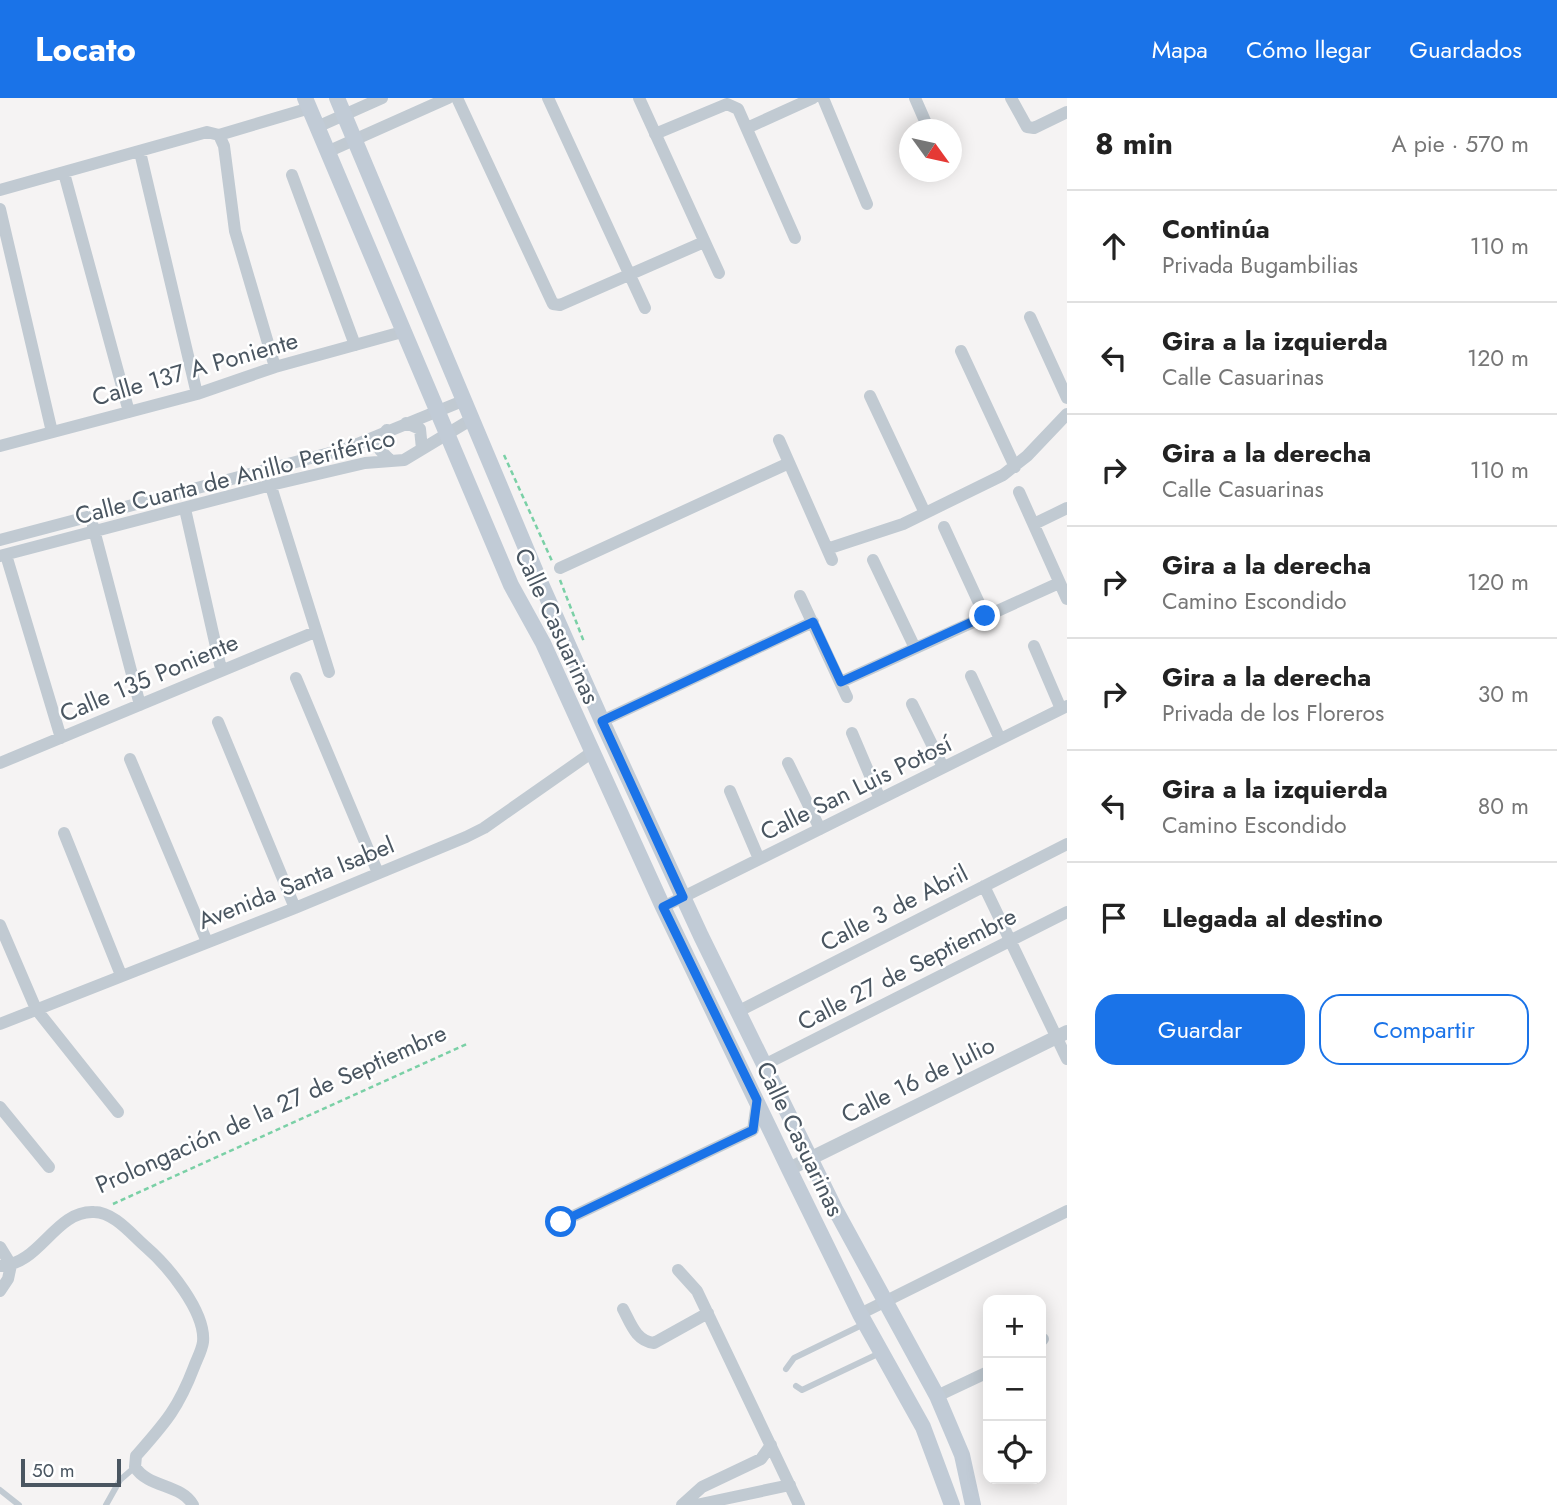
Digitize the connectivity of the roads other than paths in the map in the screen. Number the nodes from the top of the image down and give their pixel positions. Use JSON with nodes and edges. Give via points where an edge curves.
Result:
{"nodes":[{"id":1,"x":337,"y":98,"type":"edge"},
{"id":2,"x":382,"y":98,"type":"edge"},
{"id":3,"x":448,"y":98,"type":"edge"},
{"id":4,"x":457,"y":98,"type":"edge"},
{"id":5,"x":548,"y":98,"type":"edge"},
{"id":6,"x":639,"y":98,"type":"edge"},
{"id":7,"x":813,"y":98,"type":"edge"},
{"id":8,"x":823,"y":98,"type":"edge"},
{"id":9,"x":915,"y":98,"type":"edge"},
{"id":10,"x":1011,"y":98,"type":"edge"},
{"id":11,"x":363,"y":102,"type":"edge"},
{"id":12,"x":307,"y":103,"type":"edge"},
{"id":13,"x":1067,"y":112,"type":"edge"},
{"id":14,"x":345,"y":115,"type":"junction"},
{"id":15,"x":924,"y":119,"type":"edge"},
{"id":16,"x":317,"y":127,"type":"junction"},
{"id":17,"x":747,"y":128,"type":"junction"},
{"id":18,"x":655,"y":134,"type":"junction"},
{"id":19,"x":219,"y":135,"type":"junction"},
{"id":20,"x":355,"y":139,"type":"junction"},
{"id":21,"x":140,"y":152,"type":"junction"},
{"id":22,"x":327,"y":152,"type":"junction"},
{"id":23,"x":64,"y":173,"type":"junction"},
{"id":24,"x":292,"y":174,"type":"dead end"},
{"id":25,"x":0,"y":190,"type":"edge"},
{"id":26,"x":867,"y":204,"type":"dead end"},
{"id":27,"x":0,"y":209,"type":"edge"},
{"id":28,"x":795,"y":238,"type":"dead end"},
{"id":29,"x":704,"y":242,"type":"junction"},
{"id":30,"x":719,"y":274,"type":"dead end"},
{"id":31,"x":629,"y":275,"type":"junction"},
{"id":32,"x":645,"y":308,"type":"dead end"},
{"id":33,"x":1030,"y":317,"type":"dead end"},
{"id":34,"x":402,"y":332,"type":"junction"},
{"id":35,"x":355,"y":345,"type":"junction"},
{"id":36,"x":961,"y":351,"type":"dead end"},
{"id":37,"x":275,"y":367,"type":"junction"},
{"id":38,"x":197,"y":394,"type":"junction"},
{"id":39,"x":870,"y":396,"type":"dead end"},
{"id":40,"x":1067,"y":398,"type":"edge"},
{"id":41,"x":465,"y":400,"type":"junction"},
{"id":42,"x":436,"y":411,"type":"junction"},
{"id":43,"x":129,"y":412,"type":"junction"},
{"id":44,"x":1067,"y":414,"type":"edge"},
{"id":45,"x":472,"y":419,"type":"junction"},
{"id":46,"x":406,"y":423,"type":"junction"},
{"id":47,"x":387,"y":430,"type":"junction"},
{"id":48,"x":52,"y":432,"type":"junction"},
{"id":49,"x":445,"y":433,"type":"junction"},
{"id":50,"x":779,"y":440,"type":"dead end"},
{"id":51,"x":0,"y":446,"type":"edge"},
{"id":52,"x":422,"y":449,"type":"junction"},
{"id":53,"x":391,"y":461,"type":"junction"},
{"id":54,"x":789,"y":463,"type":"junction"},
{"id":55,"x":1015,"y":467,"type":"junction"},
{"id":56,"x":266,"y":470,"type":"junction"},
{"id":57,"x":271,"y":485,"type":"junction"},
{"id":58,"x":1019,"y":492,"type":"dead end"},
{"id":59,"x":1067,"y":508,"type":"edge"},
{"id":60,"x":185,"y":509,"type":"junction"},
{"id":61,"x":925,"y":513,"type":"junction"},
{"id":62,"x":90,"y":516,"type":"junction"},
{"id":63,"x":1034,"y":524,"type":"junction"},
{"id":64,"x":944,"y":527,"type":"dead end"},
{"id":65,"x":95,"y":533,"type":"junction"},
{"id":66,"x":0,"y":540,"type":"edge"},
{"id":67,"x":3,"y":556,"type":"edge"},
{"id":68,"x":873,"y":560,"type":"dead end"},
{"id":69,"x":560,"y":568,"type":"dead end"},
{"id":70,"x":1059,"y":583,"type":"junction"},
{"id":71,"x":800,"y":596,"type":"dead end"},
{"id":72,"x":1067,"y":599,"type":"edge"},
{"id":73,"x":985,"y":616,"type":"junction"},
{"id":74,"x":813,"y":622,"type":"junction"},
{"id":75,"x":315,"y":632,"type":"junction"},
{"id":76,"x":1034,"y":646,"type":"dead end"},
{"id":77,"x":915,"y":648,"type":"junction"},
{"id":78,"x":221,"y":669,"type":"junction"},
{"id":79,"x":329,"y":672,"type":"dead end"},
{"id":80,"x":971,"y":676,"type":"dead end"},
{"id":81,"x":296,"y":678,"type":"dead end"},
{"id":82,"x":841,"y":682,"type":"junction"},
{"id":83,"x":847,"y":697,"type":"dead end"},
{"id":84,"x":912,"y":704,"type":"dead end"},
{"id":85,"x":140,"y":705,"type":"junction"},
{"id":86,"x":1064,"y":707,"type":"edge"},
{"id":87,"x":602,"y":721,"type":"junction"},
{"id":88,"x":218,"y":722,"type":"dead end"},
{"id":89,"x":852,"y":733,"type":"dead end"},
{"id":90,"x":61,"y":738,"type":"junction"},
{"id":91,"x":1000,"y":739,"type":"junction"},
{"id":92,"x":591,"y":753,"type":"junction"},
{"id":93,"x":130,"y":759,"type":"dead end"},
{"id":94,"x":0,"y":764,"type":"edge"},
{"id":95,"x":788,"y":764,"type":"dead end"},
{"id":96,"x":943,"y":767,"type":"junction"},
{"id":97,"x":730,"y":791,"type":"dead end"},
{"id":98,"x":880,"y":799,"type":"junction"},
{"id":99,"x":820,"y":829,"type":"junction"},
{"id":100,"x":64,"y":833,"type":"dead end"},
{"id":101,"x":1067,"y":844,"type":"edge"},
{"id":102,"x":760,"y":859,"type":"junction"},
{"id":103,"x":378,"y":873,"type":"junction"},
{"id":104,"x":984,"y":886,"type":"junction"},
{"id":105,"x":683,"y":897,"type":"junction"},
{"id":106,"x":663,"y":907,"type":"junction"},
{"id":107,"x":295,"y":908,"type":"junction"},
{"id":108,"x":1067,"y":912,"type":"edge"},
{"id":109,"x":0,"y":925,"type":"edge"},
{"id":110,"x":1012,"y":940,"type":"junction"},
{"id":111,"x":207,"y":942,"type":"junction"},
{"id":112,"x":121,"y":975,"type":"junction"},
{"id":113,"x":36,"y":1009,"type":"junction"},
{"id":114,"x":740,"y":1011,"type":"junction"},
{"id":115,"x":0,"y":1024,"type":"edge"},
{"id":116,"x":1063,"y":1034,"type":"edge"},
{"id":117,"x":1067,"y":1059,"type":"edge"},
{"id":118,"x":766,"y":1064,"type":"junction"},
{"id":119,"x":757,"y":1100,"type":"junction"},
{"id":120,"x":0,"y":1108,"type":"edge"},
{"id":121,"x":118,"y":1112,"type":"dead end"},
{"id":122,"x":811,"y":1158,"type":"junction"},
{"id":123,"x":49,"y":1167,"type":"dead end"},
{"id":124,"x":789,"y":1170,"type":"junction"},
{"id":125,"x":1067,"y":1211,"type":"edge"},
{"id":126,"x":561,"y":1222,"type":"dead end"},
{"id":127,"x":0,"y":1247,"type":"edge"},
{"id":128,"x":6,"y":1266,"type":"edge"},
{"id":129,"x":678,"y":1270,"type":"dead end"},
{"id":130,"x":0,"y":1291,"type":"edge"},
{"id":131,"x":883,"y":1302,"type":"junction"},
{"id":132,"x":623,"y":1309,"type":"dead end"},
{"id":133,"x":708,"y":1313,"type":"junction"},
{"id":134,"x":863,"y":1319,"type":"junction"},
{"id":135,"x":882,"y":1352,"type":"junction"},
{"id":136,"x":786,"y":1369,"type":"dead end"},
{"id":137,"x":983,"y":1374,"type":"edge"},
{"id":138,"x":796,"y":1386,"type":"dead end"},
{"id":139,"x":937,"y":1396,"type":"junction"},
{"id":140,"x":771,"y":1445,"type":"junction"},
{"id":141,"x":135,"y":1468,"type":"junction"},
{"id":142,"x":790,"y":1485,"type":"junction"},
{"id":143,"x":0,"y":1490,"type":"edge"},
{"id":144,"x":19,"y":1505,"type":"edge"},
{"id":145,"x":106,"y":1505,"type":"edge"},
{"id":146,"x":193,"y":1505,"type":"edge"},
{"id":147,"x":682,"y":1505,"type":"edge"},
{"id":148,"x":696,"y":1505,"type":"edge"},
{"id":149,"x":799,"y":1505,"type":"edge"},
{"id":150,"x":952,"y":1505,"type":"edge"},
{"id":151,"x":973,"y":1505,"type":"edge"}],
"edges":[{"from":1,"to":14,"type":"main road","name":"Calle Casuarinas"},
{"from":2,"to":11,"type":"street"},
{"from":3,"to":20,"type":"street"},
{"from":4,"to":31,"type":"street","via":[[553,304]]},
{"from":5,"to":31,"type":"street"},
{"from":6,"to":18,"type":"street"},
{"from":7,"to":17,"type":"street"},
{"from":8,"to":26,"type":"street"},
{"from":9,"to":15,"type":"street"},
{"from":10,"to":13,"type":"street","via":[[1027,127]]},
{"from":11,"to":14,"type":"street"},
{"from":12,"to":16,"type":"main road","name":"Calle Casuarinas"},
{"from":12,"to":19,"type":"street"},
{"from":14,"to":16,"type":"street"},
{"from":14,"to":20,"type":"main road","name":"Calle Casuarinas"},
{"from":16,"to":22,"type":"main road","name":"Calle Casuarinas"},
{"from":17,"to":18,"type":"street","via":[[738,109],[727,104]]},
{"from":17,"to":28,"type":"street"},
{"from":18,"to":29,"type":"street"},
{"from":19,"to":21,"type":"street","via":[[207,132]]},
{"from":19,"to":37,"type":"street","via":[[225,146],[235,231]]},
{"from":20,"to":22,"type":"street"},
{"from":20,"to":41,"type":"main road","name":"Calle Casuarinas"},
{"from":21,"to":23,"type":"street"},
{"from":21,"to":38,"type":"street"},
{"from":22,"to":34,"type":"main road","name":"Calle Casuarinas"},
{"from":23,"to":25,"type":"street"},
{"from":23,"to":43,"type":"street"},
{"from":24,"to":35,"type":"street"},
{"from":27,"to":48,"type":"street"},
{"from":29,"to":30,"type":"street"},
{"from":29,"to":31,"type":"street"},
{"from":31,"to":32,"type":"street"},
{"from":33,"to":40,"type":"street"},
{"from":34,"to":35,"type":"street","name":"Calle 137 A Poniente"},
{"from":34,"to":42,"type":"main road","name":"Calle Casuarinas"},
{"from":35,"to":37,"type":"street","name":"Calle 137 A Poniente"},
{"from":36,"to":55,"type":"street"},
{"from":37,"to":38,"type":"street","name":"Calle 137 A Poniente"},
{"from":38,"to":43,"type":"street","name":"Calle 137 A Poniente"},
{"from":39,"to":61,"type":"street"},
{"from":41,"to":42,"type":"street","name":"Calle Cuarta de Anillo Periférico"},
{"from":41,"to":45,"type":"main road","name":"Calle Casuarinas"},
{"from":42,"to":46,"type":"street","name":"Calle Cuarta de Anillo Periférico"},
{"from":42,"to":49,"type":"main road","name":"Calle Casuarinas"},
{"from":43,"to":48,"type":"street","name":"Calle 137 A Poniente"},
{"from":44,"to":55,"type":"street"},
{"from":45,"to":49,"type":"street","name":"Calle Cuarta de Anillo Periférico"},
{"from":45,"to":87,"type":"main road","name":"Calle Casuarinas"},
{"from":46,"to":47,"type":"street","name":"Calle Cuarta de Anillo Periférico"},
{"from":46,"to":52,"type":"street","via":[[420,429]]},
{"from":47,"to":53,"type":"street","via":[[380,450]]},
{"from":47,"to":56,"type":"street","name":"Calle Cuarta de Anillo Periférico","via":[[345,449]]},
{"from":48,"to":51,"type":"street","name":"Calle 137 A Poniente"},
{"from":49,"to":52,"type":"street","name":"Calle Cuarta de Anillo Periférico"},
{"from":49,"to":92,"type":"main road","name":"Calle Casuarinas"},
{"from":50,"to":54,"type":"street"},
{"from":52,"to":53,"type":"street","name":"Calle Cuarta de Anillo Periférico","via":[[404,460]]},
{"from":53,"to":57,"type":"street","name":"Calle Cuarta de Anillo Periférico"},
{"from":54,"to":61,"type":"street","via":[[830,555]]},
{"from":54,"to":69,"type":"street"},
{"from":55,"to":61,"type":"street"},
{"from":56,"to":57,"type":"street"},
{"from":56,"to":62,"type":"street","name":"Calle Cuarta de Anillo Periférico"},
{"from":57,"to":60,"type":"street","name":"Calle Cuarta de Anillo Periférico"},
{"from":57,"to":75,"type":"street"},
{"from":58,"to":63,"type":"street"},
{"from":59,"to":63,"type":"street"},
{"from":60,"to":65,"type":"street","name":"Calle Cuarta de Anillo Periférico"},
{"from":60,"to":78,"type":"street"},
{"from":62,"to":65,"type":"street"},
{"from":62,"to":66,"type":"street","name":"Calle Cuarta de Anillo Periférico"},
{"from":63,"to":70,"type":"street"},
{"from":64,"to":73,"type":"street"},
{"from":65,"to":67,"type":"street","name":"Calle Cuarta de Anillo Periférico"},
{"from":65,"to":85,"type":"street"},
{"from":67,"to":90,"type":"street"},
{"from":68,"to":77,"type":"street"},
{"from":70,"to":72,"type":"street"},
{"from":70,"to":73,"type":"street"},
{"from":71,"to":74,"type":"street"},
{"from":73,"to":77,"type":"street"},
{"from":74,"to":82,"type":"street"},
{"from":74,"to":87,"type":"street"},
{"from":75,"to":78,"type":"street","name":"Calle 135 Poniente"},
{"from":75,"to":79,"type":"street"},
{"from":76,"to":86,"type":"street"},
{"from":77,"to":82,"type":"street"},
{"from":78,"to":85,"type":"street","name":"Calle 135 Poniente"},
{"from":80,"to":91,"type":"street"},
{"from":81,"to":103,"type":"street"},
{"from":82,"to":83,"type":"street"},
{"from":84,"to":96,"type":"street"},
{"from":85,"to":90,"type":"street","name":"Calle 135 Poniente"},
{"from":86,"to":91,"type":"street","name":"Calle San Luis Potosí"},
{"from":87,"to":105,"type":"main road","name":"Calle Casuarinas"},
{"from":88,"to":107,"type":"street"},
{"from":89,"to":98,"type":"street"},
{"from":90,"to":94,"type":"street","name":"Calle 135 Poniente"},
{"from":91,"to":96,"type":"street","name":"Calle San Luis Potosí"},
{"from":92,"to":103,"type":"street","name":"Avenida Santa Isabel","via":[[484,828]]},
{"from":92,"to":106,"type":"main road","name":"Calle Casuarinas"},
{"from":93,"to":111,"type":"street"},
{"from":95,"to":99,"type":"street"},
{"from":96,"to":98,"type":"street","name":"Calle San Luis Potosí"},
{"from":97,"to":102,"type":"street"},
{"from":98,"to":99,"type":"street","name":"Calle San Luis Potosí"},
{"from":99,"to":102,"type":"street","name":"Calle San Luis Potosí"},
{"from":100,"to":112,"type":"street"},
{"from":101,"to":104,"type":"street","name":"Calle 3 de Abril"},
{"from":102,"to":105,"type":"street","name":"Calle San Luis Potosí"},
{"from":103,"to":107,"type":"street","name":"Avenida Santa Isabel"},
{"from":104,"to":110,"type":"street"},
{"from":104,"to":114,"type":"street","name":"Calle 3 de Abril"},
{"from":105,"to":106,"type":"street","name":"Calle San Luis Potosí"},
{"from":105,"to":114,"type":"main road","name":"Calle Casuarinas"},
{"from":106,"to":119,"type":"main road","name":"Calle Casuarinas"},
{"from":107,"to":111,"type":"street","name":"Avenida Santa Isabel"},
{"from":108,"to":110,"type":"street","name":"Calle 27 de Septiembre"},
{"from":109,"to":113,"type":"street"},
{"from":110,"to":116,"type":"street"},
{"from":110,"to":118,"type":"street","name":"Calle 27 de Septiembre"},
{"from":111,"to":112,"type":"street","name":"Avenida Santa Isabel"},
{"from":112,"to":113,"type":"street","name":"Avenida Santa Isabel"},
{"from":113,"to":115,"type":"street","name":"Avenida Santa Isabel"},
{"from":113,"to":121,"type":"street"},
{"from":114,"to":118,"type":"main road","name":"Calle Casuarinas"},
{"from":116,"to":117,"type":"street"},
{"from":116,"to":122,"type":"street","name":"Calle 16 de Julio"},
{"from":118,"to":122,"type":"main road","name":"Calle Casuarinas"},
{"from":119,"to":124,"type":"main road","name":"Calle Casuarinas"},
{"from":119,"to":126,"type":"street","via":[[753,1130]]},
{"from":120,"to":123,"type":"street"},
{"from":122,"to":124,"type":"street","name":"Calle 16 de Julio"},
{"from":122,"to":131,"type":"main road","name":"Calle Casuarinas"},
{"from":124,"to":134,"type":"main road","name":"Calle Casuarinas"},
{"from":125,"to":131,"type":"street"},
{"from":127,"to":128,"type":"street"},
{"from":128,"to":130,"type":"street","via":[[9,1279]]},
{"from":128,"to":141,"type":"street","name":"Prolongación de la 27 de Septiembre","via":[[24,1260],[74,1216],[97,1212],[154,1254],[182,1286],[202,1330],[200,1349],[180,1403],[136,1456]]},
{"from":129,"to":133,"type":"street","via":[[697,1291]]},
{"from":131,"to":134,"type":"street"},
{"from":131,"to":139,"type":"main road","name":"Calle Casuarinas"},
{"from":132,"to":133,"type":"street","via":[[638,1336],[654,1343]]},
{"from":133,"to":140,"type":"street"},
{"from":134,"to":135,"type":"main road","name":"Calle Casuarinas"},
{"from":134,"to":136,"type":"lane","via":[[794,1358]]},
{"from":135,"to":138,"type":"lane","via":[[802,1390]]},
{"from":135,"to":150,"type":"main road","name":"Calle Casuarinas","via":[[923,1427]]},
{"from":137,"to":139,"type":"street"},
{"from":139,"to":151,"type":"main road","name":"Calle Casuarinas","via":[[962,1455]]},
{"from":140,"to":142,"type":"street"},
{"from":140,"to":147,"type":"street","via":[[761,1459],[702,1487]]},
{"from":141,"to":145,"type":"lane","via":[[120,1480]]},
{"from":141,"to":146,"type":"street","via":[[141,1477],[182,1494]]},
{"from":142,"to":148,"type":"street"},
{"from":142,"to":149,"type":"street"},
{"from":143,"to":144,"type":"lane"}]}
